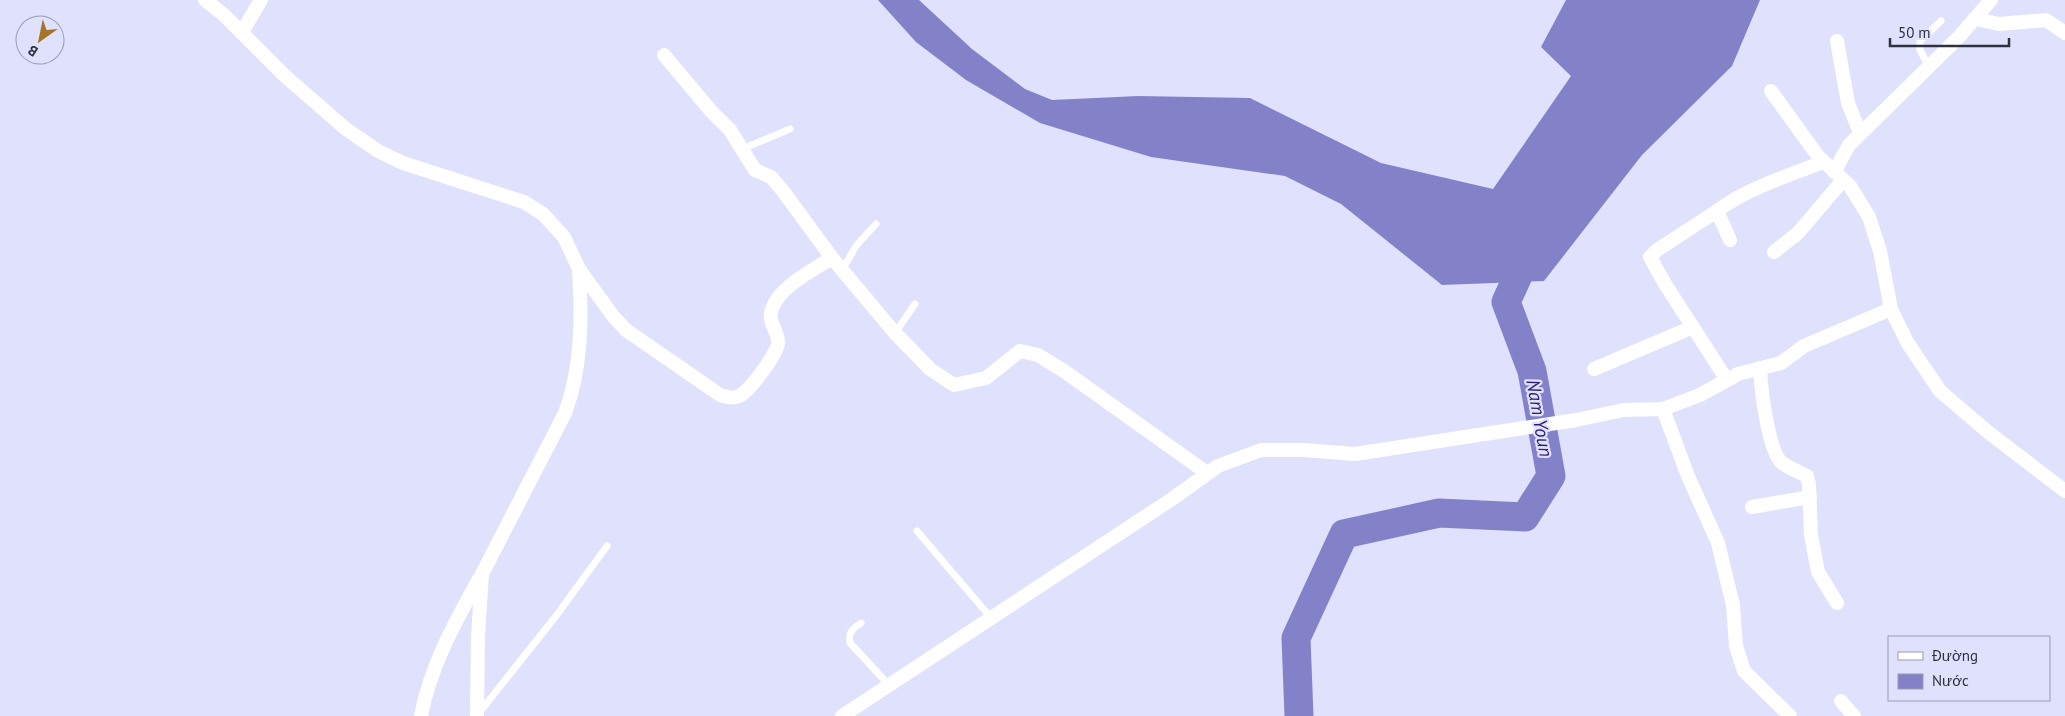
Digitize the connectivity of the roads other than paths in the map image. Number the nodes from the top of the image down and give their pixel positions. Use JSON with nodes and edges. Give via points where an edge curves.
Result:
{"nodes":[{"id":1,"x":205,"y":0,"type":"edge"},
{"id":2,"x":262,"y":0,"type":"edge"},
{"id":3,"x":1991,"y":0,"type":"edge"},
{"id":4,"x":1974,"y":19,"type":"junction"},
{"id":5,"x":1941,"y":21,"type":"dead end"},
{"id":6,"x":242,"y":32,"type":"junction"},
{"id":7,"x":2065,"y":33,"type":"edge"},
{"id":8,"x":1837,"y":41,"type":"dead end"},
{"id":9,"x":664,"y":55,"type":"dead end"},
{"id":10,"x":1929,"y":67,"type":"junction"},
{"id":11,"x":1771,"y":91,"type":"dead end"},
{"id":12,"x":790,"y":129,"type":"dead end"},
{"id":13,"x":1860,"y":133,"type":"junction"},
{"id":14,"x":742,"y":148,"type":"junction"},
{"id":15,"x":1823,"y":162,"type":"junction"},
{"id":16,"x":1838,"y":176,"type":"junction"},
{"id":17,"x":1717,"y":211,"type":"junction"},
{"id":18,"x":876,"y":224,"type":"dead end"},
{"id":19,"x":1730,"y":240,"type":"dead end"},
{"id":20,"x":1774,"y":252,"type":"dead end"},
{"id":21,"x":832,"y":258,"type":"junction"},
{"id":22,"x":579,"y":269,"type":"junction"},
{"id":23,"x":842,"y":270,"type":"junction"},
{"id":24,"x":915,"y":304,"type":"dead end"},
{"id":25,"x":1891,"y":309,"type":"junction"},
{"id":26,"x":1693,"y":327,"type":"junction"},
{"id":27,"x":895,"y":334,"type":"junction"},
{"id":28,"x":1760,"y":368,"type":"junction"},
{"id":29,"x":1594,"y":370,"type":"dead end"},
{"id":30,"x":1727,"y":380,"type":"junction"},
{"id":31,"x":1663,"y":409,"type":"junction"},
{"id":32,"x":1207,"y":473,"type":"junction"},
{"id":33,"x":2065,"y":491,"type":"edge"},
{"id":34,"x":1810,"y":497,"type":"junction"},
{"id":35,"x":1752,"y":507,"type":"dead end"},
{"id":36,"x":917,"y":531,"type":"dead end"},
{"id":37,"x":607,"y":546,"type":"dead end"},
{"id":38,"x":482,"y":574,"type":"junction"},
{"id":39,"x":1836,"y":603,"type":"dead end"},
{"id":40,"x":992,"y":619,"type":"junction"},
{"id":41,"x":861,"y":623,"type":"dead end"},
{"id":42,"x":889,"y":686,"type":"junction"},
{"id":43,"x":1840,"y":701,"type":"dead end"},
{"id":44,"x":477,"y":715,"type":"edge"},
{"id":45,"x":421,"y":716,"type":"edge"},
{"id":46,"x":842,"y":716,"type":"edge"},
{"id":47,"x":1790,"y":716,"type":"edge"},
{"id":48,"x":1854,"y":716,"type":"edge"}],
"edges":[{"from":1,"to":6,"type":"street"},
{"from":2,"to":6,"type":"street"},
{"from":3,"to":4,"type":"street"},
{"from":4,"to":7,"type":"street","via":[[1999,24],[2046,20]]},
{"from":4,"to":10,"type":"street"},
{"from":5,"to":10,"type":"lane","via":[[1920,41],[1920,50]]},
{"from":6,"to":22,"type":"street","via":[[292,82],[378,152],[524,202],[543,214],[564,238]]},
{"from":8,"to":13,"type":"street","via":[[1848,103]]},
{"from":9,"to":14,"type":"street"},
{"from":10,"to":13,"type":"street"},
{"from":11,"to":15,"type":"street"},
{"from":12,"to":14,"type":"lane"},
{"from":13,"to":16,"type":"street","via":[[1849,145]]},
{"from":14,"to":21,"type":"street","via":[[756,170],[771,177],[783,191]]},
{"from":15,"to":16,"type":"street"},
{"from":15,"to":17,"type":"street"},
{"from":16,"to":20,"type":"street","via":[[1798,233]]},
{"from":16,"to":25,"type":"street","via":[[1850,186],[1869,217],[1880,250]]},
{"from":17,"to":19,"type":"street"},
{"from":17,"to":26,"type":"street","via":[[1650,257]]},
{"from":18,"to":23,"type":"lane","via":[[856,246]]},
{"from":21,"to":22,"type":"street","via":[[797,280],[777,299],[770,320],[778,341],[776,350],[747,392],[731,398],[720,395],[626,330]]},
{"from":21,"to":23,"type":"street"},
{"from":22,"to":38,"type":"street","via":[[580,340],[570,400]]},
{"from":23,"to":27,"type":"street"},
{"from":24,"to":27,"type":"lane"},
{"from":25,"to":28,"type":"street","via":[[1804,346],[1781,363]]},
{"from":25,"to":33,"type":"street","via":[[1940,392]]},
{"from":26,"to":29,"type":"street"},
{"from":26,"to":30,"type":"street"},
{"from":27,"to":32,"type":"street","via":[[930,369],[954,385],[986,378],[1020,350],[1038,355]]},
{"from":28,"to":30,"type":"street"},
{"from":28,"to":34,"type":"street","via":[[1762,400],[1776,451],[1781,462],[1807,476]]},
{"from":30,"to":31,"type":"street","via":[[1700,395]]},
{"from":31,"to":32,"type":"street","via":[[1624,410],[1355,454],[1261,450]]},
{"from":31,"to":47,"type":"street","via":[[1718,543],[1733,605],[1736,646],[1744,671]]},
{"from":32,"to":40,"type":"street"},
{"from":34,"to":35,"type":"street"},
{"from":34,"to":39,"type":"street","via":[[1811,535],[1818,572]]},
{"from":36,"to":40,"type":"lane"},
{"from":37,"to":44,"type":"lane"},
{"from":38,"to":44,"type":"street"},
{"from":38,"to":45,"type":"street","via":[[444,645],[425,693]]},
{"from":40,"to":42,"type":"street"},
{"from":41,"to":42,"type":"lane","via":[[850,631],[850,642]]},
{"from":42,"to":46,"type":"street"},
{"from":43,"to":48,"type":"street"}]}
